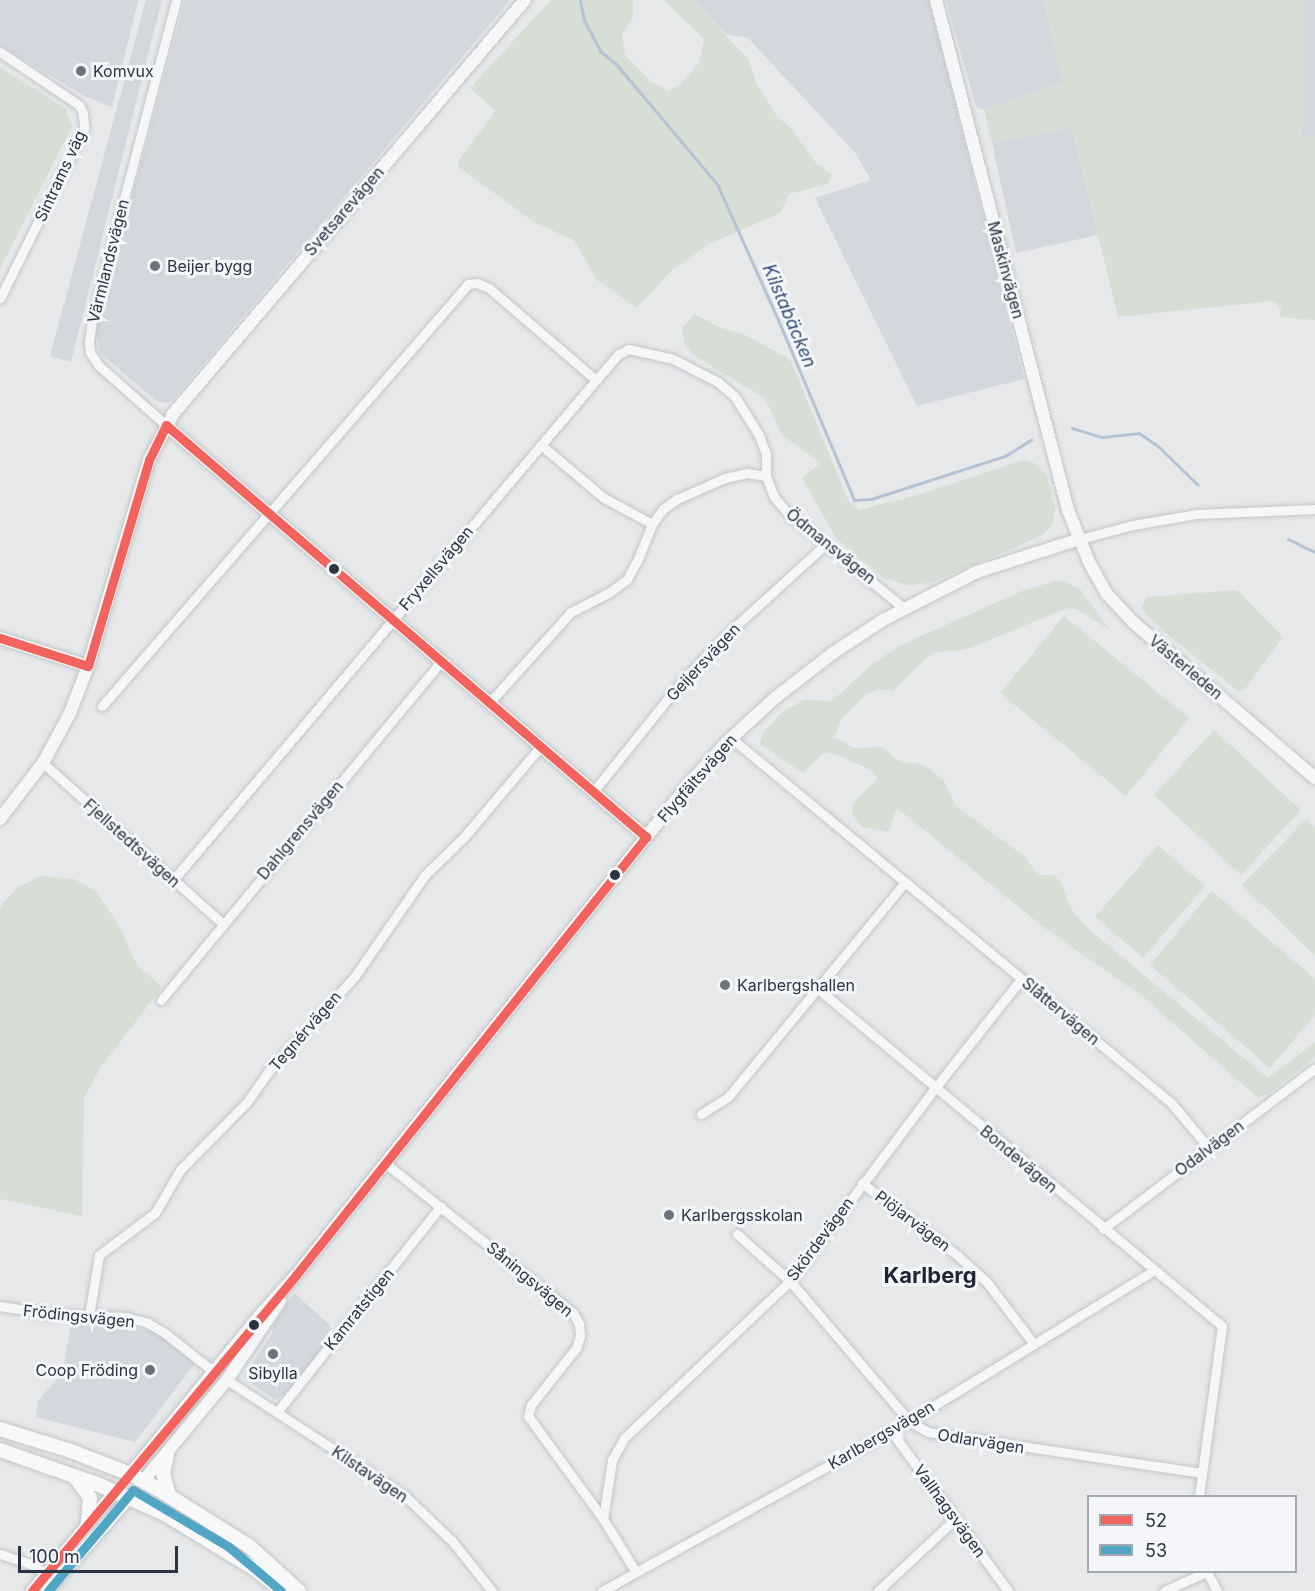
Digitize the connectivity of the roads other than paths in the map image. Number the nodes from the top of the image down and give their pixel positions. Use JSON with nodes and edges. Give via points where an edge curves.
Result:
{"nodes":[{"id":1,"x":176,"y":0,"type":"edge"},
{"id":2,"x":525,"y":0,"type":"edge"},
{"id":3,"x":936,"y":0,"type":"edge"},
{"id":4,"x":0,"y":52,"type":"edge"},
{"id":5,"x":0,"y":298,"type":"edge"},
{"id":6,"x":596,"y":380,"type":"junction"},
{"id":7,"x":166,"y":425,"type":"junction"},
{"id":8,"x":541,"y":445,"type":"junction"},
{"id":9,"x":766,"y":476,"type":"junction"},
{"id":10,"x":1315,"y":509,"type":"edge"},
{"id":11,"x":268,"y":513,"type":"junction"},
{"id":12,"x":652,"y":524,"type":"junction"},
{"id":13,"x":1080,"y":539,"type":"junction"},
{"id":14,"x":826,"y":544,"type":"junction"},
{"id":15,"x":905,"y":609,"type":"junction"},
{"id":16,"x":392,"y":620,"type":"junction"},
{"id":17,"x":0,"y":638,"type":"edge"},
{"id":18,"x":441,"y":662,"type":"junction"},
{"id":19,"x":88,"y":666,"type":"junction"},
{"id":20,"x":489,"y":703,"type":"junction"},
{"id":21,"x":102,"y":706,"type":"dead end"},
{"id":22,"x":731,"y":738,"type":"junction"},
{"id":23,"x":540,"y":747,"type":"junction"},
{"id":24,"x":43,"y":763,"type":"junction"},
{"id":25,"x":1315,"y":778,"type":"edge"},
{"id":26,"x":593,"y":792,"type":"junction"},
{"id":27,"x":0,"y":819,"type":"edge"},
{"id":28,"x":646,"y":837,"type":"junction"},
{"id":29,"x":173,"y":880,"type":"junction"},
{"id":30,"x":905,"y":882,"type":"junction"},
{"id":31,"x":222,"y":923,"type":"junction"},
{"id":32,"x":1021,"y":979,"type":"junction"},
{"id":33,"x":818,"y":989,"type":"junction"},
{"id":34,"x":161,"y":1000,"type":"dead end"},
{"id":35,"x":1315,"y":1068,"type":"edge"},
{"id":36,"x":935,"y":1088,"type":"junction"},
{"id":37,"x":701,"y":1114,"type":"dead end"},
{"id":38,"x":1209,"y":1148,"type":"junction"},
{"id":39,"x":386,"y":1163,"type":"junction"},
{"id":40,"x":862,"y":1183,"type":"junction"},
{"id":41,"x":441,"y":1206,"type":"junction"},
{"id":42,"x":1103,"y":1229,"type":"junction"},
{"id":43,"x":737,"y":1234,"type":"dead end"},
{"id":44,"x":1154,"y":1270,"type":"junction"},
{"id":45,"x":296,"y":1275,"type":"junction"},
{"id":46,"x":790,"y":1281,"type":"junction"},
{"id":47,"x":0,"y":1306,"type":"edge"},
{"id":48,"x":89,"y":1316,"type":"junction"},
{"id":49,"x":1033,"y":1343,"type":"junction"},
{"id":50,"x":214,"y":1372,"type":"junction"},
{"id":51,"x":227,"y":1380,"type":"junction"},
{"id":52,"x":277,"y":1412,"type":"junction"},
{"id":53,"x":909,"y":1421,"type":"junction"},
{"id":54,"x":0,"y":1429,"type":"edge"},
{"id":55,"x":891,"y":1431,"type":"junction"},
{"id":56,"x":0,"y":1450,"type":"edge"},
{"id":57,"x":167,"y":1454,"type":"junction"},
{"id":58,"x":1201,"y":1473,"type":"junction"},
{"id":59,"x":130,"y":1474,"type":"junction"},
{"id":60,"x":74,"y":1475,"type":"junction"},
{"id":61,"x":143,"y":1481,"type":"junction"},
{"id":62,"x":115,"y":1491,"type":"junction"},
{"id":63,"x":168,"y":1495,"type":"junction"},
{"id":64,"x":1199,"y":1495,"type":"edge"},
{"id":65,"x":129,"y":1498,"type":"junction"},
{"id":66,"x":955,"y":1519,"type":"junction"},
{"id":67,"x":603,"y":1520,"type":"junction"},
{"id":68,"x":88,"y":1523,"type":"junction"},
{"id":69,"x":0,"y":1554,"type":"edge"},
{"id":70,"x":636,"y":1572,"type":"junction"},
{"id":71,"x":1205,"y":1573,"type":"edge"},
{"id":72,"x":1208,"y":1573,"type":"edge"},
{"id":73,"x":50,"y":1582,"type":"edge"},
{"id":74,"x":32,"y":1591,"type":"edge"},
{"id":75,"x":282,"y":1591,"type":"edge"},
{"id":76,"x":299,"y":1591,"type":"edge"},
{"id":77,"x":492,"y":1591,"type":"edge"},
{"id":78,"x":602,"y":1591,"type":"edge"},
{"id":79,"x":878,"y":1591,"type":"edge"},
{"id":80,"x":1008,"y":1591,"type":"edge"},
{"id":81,"x":1164,"y":1591,"type":"edge"},
{"id":82,"x":1217,"y":1591,"type":"edge"}],
"edges":[{"from":1,"to":7,"type":"street","name":"Värmlandsvägen","via":[[89,342],[99,366]]},
{"from":2,"to":7,"type":"street","name":"Svetsarevägen"},
{"from":3,"to":13,"type":"street","name":"Maskinvägen","via":[[1068,510]]},
{"from":4,"to":5,"type":"street","name":"Sintrams väg","via":[[78,105],[84,129]]},
{"from":6,"to":8,"type":"street","name":"Fryxellsvägen"},
{"from":6,"to":9,"type":"street","name":"Ödmansvägen","via":[[628,349],[698,369],[735,397],[748,414],[766,454]]},
{"from":6,"to":11,"type":"street","via":[[489,288],[470,284]]},
{"from":7,"to":11,"type":"street"},
{"from":7,"to":19,"type":"street","via":[[149,460]]},
{"from":8,"to":12,"type":"street","via":[[604,498]]},
{"from":8,"to":16,"type":"street","name":"Fryxellsvägen"},
{"from":9,"to":12,"type":"street","via":[[747,473],[700,487],[663,509]]},
{"from":9,"to":14,"type":"street","name":"Ödmansvägen","via":[[774,497],[788,513]]},
{"from":10,"to":13,"type":"street","via":[[1197,514]]},
{"from":11,"to":16,"type":"street"},
{"from":11,"to":21,"type":"street"},
{"from":12,"to":20,"type":"street","via":[[627,579],[571,612]]},
{"from":13,"to":15,"type":"street","name":"Flygfältsvägen","via":[[977,572]]},
{"from":13,"to":25,"type":"street","name":"Västerleden","via":[[1107,594],[1132,622]]},
{"from":14,"to":15,"type":"street","name":"Ödmansvägen"},
{"from":14,"to":26,"type":"street","name":"Geijersvägen","via":[[681,682]]},
{"from":15,"to":22,"type":"street","name":"Flygfältsvägen","via":[[833,653]]},
{"from":16,"to":18,"type":"street"},
{"from":16,"to":29,"type":"street","name":"Fryxellsvägen"},
{"from":17,"to":19,"type":"street"},
{"from":18,"to":20,"type":"street"},
{"from":18,"to":31,"type":"street","name":"Dahlgrensvägen"},
{"from":19,"to":24,"type":"street","via":[[70,713]]},
{"from":20,"to":23,"type":"street"},
{"from":22,"to":28,"type":"street","name":"Flygfältsvägen"},
{"from":22,"to":30,"type":"street","name":"Slåttervägen"},
{"from":23,"to":26,"type":"street"},
{"from":23,"to":48,"type":"street","name":"Tegnérvägen","via":[[464,837],[425,875],[355,976],[269,1071],[247,1102],[180,1170],[155,1213],[99,1255]]},
{"from":24,"to":27,"type":"street"},
{"from":24,"to":29,"type":"street","name":"Fjellstedtsvägen"},
{"from":26,"to":28,"type":"street"},
{"from":28,"to":39,"type":"street","name":"Flygfältsvägen"},
{"from":29,"to":31,"type":"street","name":"Fjellstedtsvägen"},
{"from":30,"to":32,"type":"street","name":"Slåttervägen"},
{"from":30,"to":33,"type":"street"},
{"from":31,"to":34,"type":"street","name":"Dahlgrensvägen"},
{"from":32,"to":36,"type":"street","name":"Skördevägen"},
{"from":32,"to":38,"type":"street","name":"Slåttervägen","via":[[1172,1104]]},
{"from":33,"to":36,"type":"street","name":"Bondevägen"},
{"from":33,"to":37,"type":"street","via":[[728,1097]]},
{"from":35,"to":38,"type":"street","name":"Odalvägen"},
{"from":36,"to":40,"type":"street","name":"Skördevägen"},
{"from":36,"to":42,"type":"street","name":"Bondevägen"},
{"from":38,"to":42,"type":"street","name":"Odalvägen"},
{"from":39,"to":41,"type":"street","name":"Såningsvägen"},
{"from":39,"to":45,"type":"street","name":"Flygfältsvägen"},
{"from":40,"to":46,"type":"street","name":"Skördevägen"},
{"from":40,"to":49,"type":"street","name":"Plöjarvägen","via":[[986,1281]]},
{"from":41,"to":52,"type":"street","name":"Kamratstigen"},
{"from":41,"to":67,"type":"street","name":"Såningsvägen","via":[[571,1311],[579,1324],[576,1348],[531,1405],[528,1416]]},
{"from":42,"to":44,"type":"street","name":"Bondevägen"},
{"from":43,"to":46,"type":"street","name":"Odlarvägen"},
{"from":44,"to":49,"type":"street","name":"Karlbergsvägen"},
{"from":44,"to":58,"type":"street","name":"Bondevägen","via":[[1222,1326]]},
{"from":45,"to":50,"type":"street","name":"Flygfältsvägen"},
{"from":45,"to":51,"type":"street","name":"Flygfältsvägen"},
{"from":46,"to":53,"type":"street","name":"Odlarvägen"},
{"from":46,"to":67,"type":"street","name":"Skördevägen","via":[[624,1438],[612,1461]]},
{"from":47,"to":48,"type":"street","name":"Frödingsvägen"},
{"from":48,"to":50,"type":"street","name":"Frödingsvägen","via":[[126,1317],[147,1323]]},
{"from":49,"to":53,"type":"street","name":"Karlbergsvägen"},
{"from":50,"to":51,"type":"street"},
{"from":50,"to":59,"type":"street","name":"Flygfältsvägen"},
{"from":51,"to":52,"type":"street","name":"Kilstavägen"},
{"from":51,"to":57,"type":"street","name":"Flygfältsvägen"},
{"from":52,"to":77,"type":"street","name":"Kilstavägen","via":[[404,1495],[452,1541]]},
{"from":53,"to":55,"type":"street","name":"Karlbergsvägen"},
{"from":53,"to":58,"type":"street","name":"Odlarvägen","via":[[927,1432],[948,1436]]},
{"from":54,"to":59,"type":"main road"},
{"from":55,"to":66,"type":"street","name":"Vallhagsvägen"},
{"from":55,"to":70,"type":"street","name":"Karlbergsvägen"},
{"from":56,"to":60,"type":"main road"},
{"from":57,"to":61,"type":"street","name":"Flygfältsvägen"},
{"from":57,"to":63,"type":"main road","via":[[163,1473]]},
{"from":58,"to":64,"type":"street","name":"Bondevägen"},
{"from":59,"to":61,"type":"main road"},
{"from":59,"to":62,"type":"main road"},
{"from":60,"to":62,"type":"main road"},
{"from":60,"to":68,"type":"main road","via":[[90,1498]]},
{"from":61,"to":63,"type":"main road"},
{"from":61,"to":65,"type":"main road"},
{"from":62,"to":65,"type":"main road"},
{"from":62,"to":68,"type":"street"},
{"from":63,"to":76,"type":"main road","via":[[249,1546]]},
{"from":65,"to":73,"type":"street"},
{"from":65,"to":75,"type":"main road","via":[[204,1536]]},
{"from":66,"to":79,"type":"street"},
{"from":66,"to":80,"type":"street","name":"Vallhagsvägen"},
{"from":67,"to":70,"type":"street","name":"Såningsvägen"},
{"from":68,"to":73,"type":"street"},
{"from":69,"to":73,"type":"street","via":[[31,1564]]},
{"from":70,"to":78,"type":"street","name":"Karlbergsvägen"},
{"from":71,"to":81,"type":"street"},
{"from":72,"to":82,"type":"street"},
{"from":73,"to":74,"type":"street"}]}
